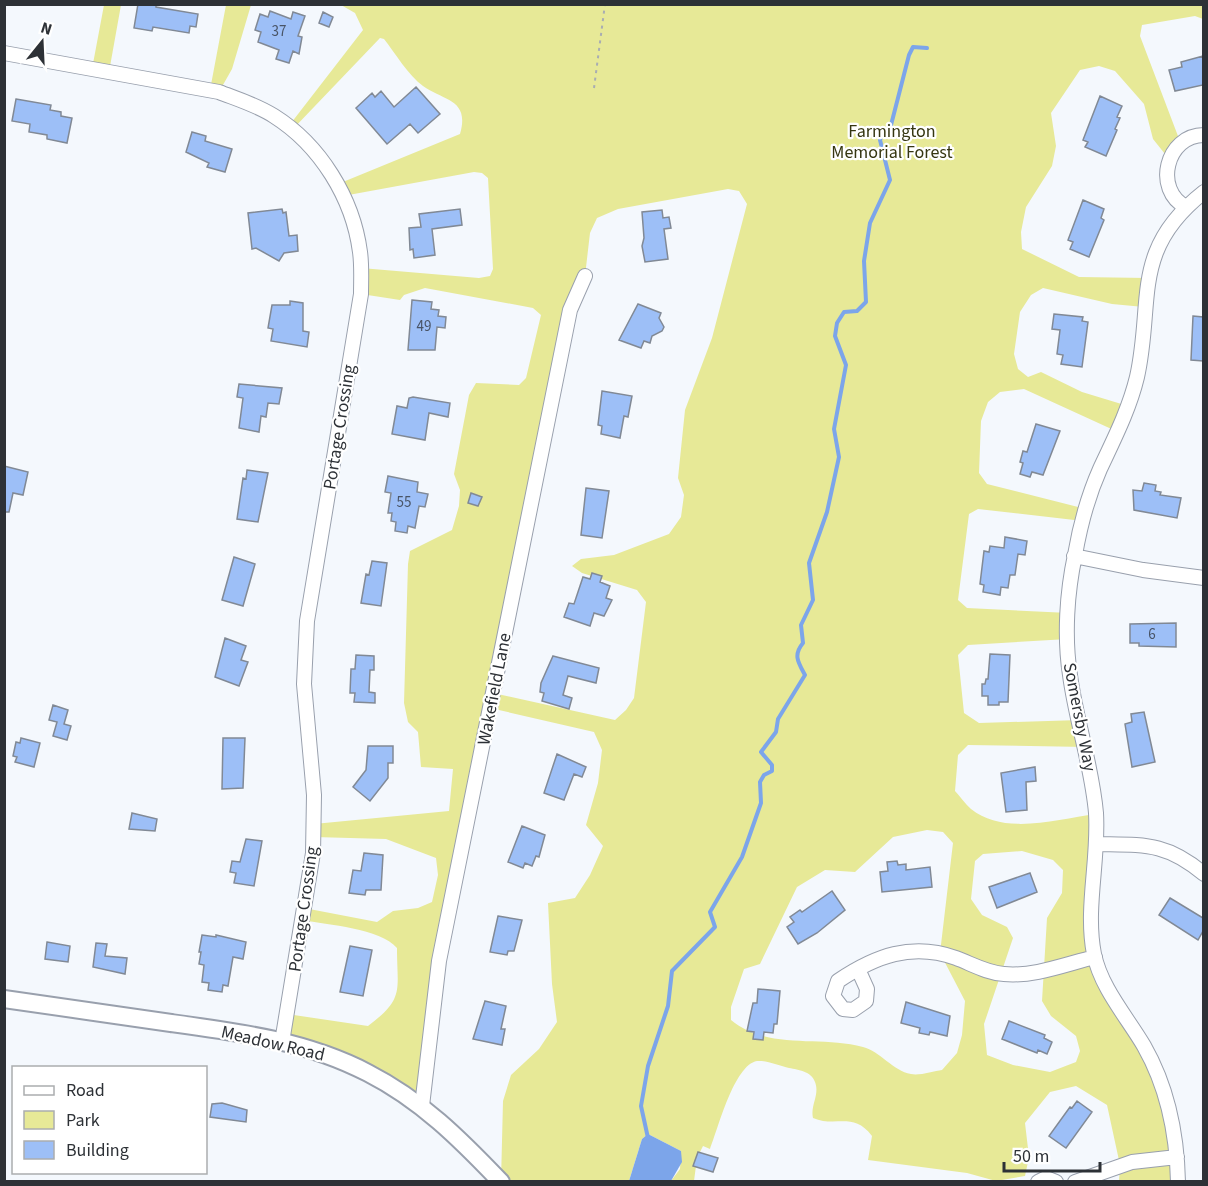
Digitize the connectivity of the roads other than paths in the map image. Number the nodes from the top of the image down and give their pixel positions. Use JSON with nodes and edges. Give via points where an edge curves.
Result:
{"nodes":[{"id":1,"x":4,"y":53,"type":"edge"},
{"id":2,"x":1203,"y":135,"type":"edge"},
{"id":3,"x":1203,"y":192,"type":"edge"},
{"id":4,"x":1186,"y":207,"type":"junction"},
{"id":5,"x":585,"y":276,"type":"dead end"},
{"id":6,"x":1074,"y":556,"type":"junction"},
{"id":7,"x":1203,"y":578,"type":"edge"},
{"id":8,"x":1097,"y":844,"type":"junction"},
{"id":9,"x":1203,"y":874,"type":"edge"},
{"id":10,"x":1095,"y":957,"type":"junction"},
{"id":11,"x":858,"y":969,"type":"dead end"},
{"id":12,"x":4,"y":999,"type":"edge"},
{"id":13,"x":282,"y":1042,"type":"junction"},
{"id":14,"x":422,"y":1106,"type":"junction"},
{"id":15,"x":1178,"y":1157,"type":"junction"},
{"id":16,"x":501,"y":1182,"type":"edge"},
{"id":17,"x":1038,"y":1182,"type":"edge"},
{"id":18,"x":1056,"y":1182,"type":"edge"},
{"id":19,"x":1075,"y":1182,"type":"edge"},
{"id":20,"x":1178,"y":1182,"type":"edge"}],
"edges":[{"from":1,"to":13,"type":"street","name":"Portage Crossing","via":[[219,92],[248,102],[300,136],[338,184],[350,211],[360,252],[361,294],[307,621],[304,684],[314,795],[313,853]]},
{"from":2,"to":4,"type":"street","via":[[1186,140],[1169,159],[1168,184]]},
{"from":3,"to":4,"type":"street","name":"Somersby Way"},
{"from":4,"to":6,"type":"street","name":"Somersby Way","via":[[1169,228],[1152,264],[1133,390],[1092,490]]},
{"from":5,"to":14,"type":"street","name":"Wakefield Lane","via":[[570,310],[439,961]]},
{"from":6,"to":7,"type":"street"},
{"from":6,"to":8,"type":"street","name":"Somersby Way","via":[[1069,672],[1093,781]]},
{"from":8,"to":9,"type":"street","via":[[1139,844],[1173,852]]},
{"from":8,"to":10,"type":"street","name":"Somersby Way","via":[[1092,916]]},
{"from":10,"to":11,"type":"street","via":[[1031,973],[1002,974],[940,953],[914,950],[886,955]]},
{"from":10,"to":15,"type":"street","name":"Somersby Way","via":[[1109,991],[1158,1074],[1169,1106]]},
{"from":12,"to":13,"type":"street","name":"Meadow Road"},
{"from":13,"to":14,"type":"street","name":"Meadow Road","via":[[309,1048],[368,1072]]},
{"from":14,"to":16,"type":"street","name":"Meadow Road"},
{"from":15,"to":19,"type":"street","via":[[1132,1162]]},
{"from":15,"to":20,"type":"street","name":"Somersby Way"},
{"from":17,"to":18,"type":"street","via":[[1046,1178]]}]}
